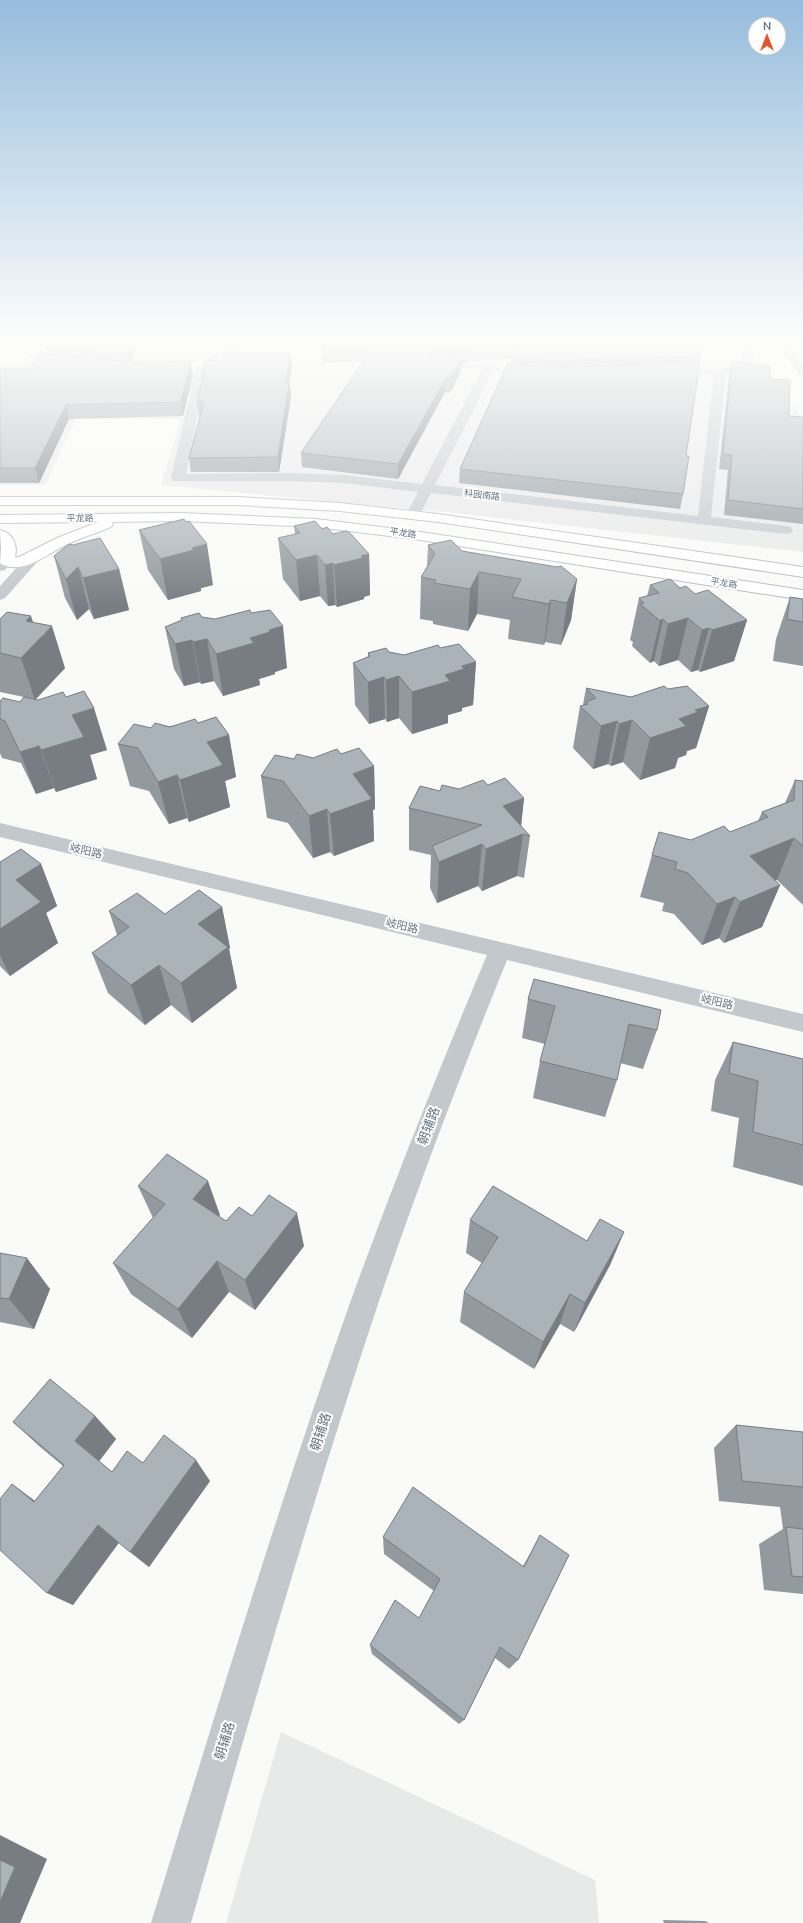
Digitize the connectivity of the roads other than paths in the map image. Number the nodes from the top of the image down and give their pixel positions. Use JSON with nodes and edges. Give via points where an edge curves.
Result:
{"nodes":[{"id":1,"x":187,"y":428,"type":"edge"},
{"id":2,"x":458,"y":428,"type":"edge"},
{"id":3,"x":714,"y":428,"type":"edge"},
{"id":4,"x":427,"y":489,"type":"junction"},
{"id":5,"x":0,"y":501,"type":"edge"},
{"id":6,"x":413,"y":515,"type":"junction"},
{"id":7,"x":145,"y":518,"type":"junction"},
{"id":8,"x":0,"y":519,"type":"edge"},
{"id":9,"x":704,"y":521,"type":"junction"},
{"id":10,"x":786,"y":530,"type":"dead end"},
{"id":11,"x":0,"y":534,"type":"edge"},
{"id":12,"x":34,"y":557,"type":"junction"},
{"id":13,"x":3,"y":564,"type":"edge"},
{"id":14,"x":803,"y":572,"type":"edge"},
{"id":15,"x":0,"y":595,"type":"edge"},
{"id":16,"x":803,"y":595,"type":"edge"},
{"id":17,"x":0,"y":830,"type":"edge"},
{"id":18,"x":500,"y":950,"type":"junction"},
{"id":19,"x":803,"y":1023,"type":"edge"},
{"id":20,"x":171,"y":1923,"type":"edge"}],
"edges":[{"from":1,"to":4,"type":"street","name":"科园南路","via":[[178,478],[344,479]]},
{"from":2,"to":4,"type":"street"},
{"from":3,"to":9,"type":"street"},
{"from":4,"to":6,"type":"street"},
{"from":4,"to":9,"type":"street","name":"科园南路"},
{"from":5,"to":6,"type":"main road","name":"平龙路","via":[[237,501],[340,507]]},
{"from":6,"to":14,"type":"main road","name":"平龙路"},
{"from":7,"to":8,"type":"main road","name":"平龙路"},
{"from":7,"to":12,"type":"main road","via":[[94,527]]},
{"from":7,"to":16,"type":"main road","name":"平龙路","via":[[271,520],[360,528]]},
{"from":9,"to":10,"type":"street","name":"科园南路"},
{"from":11,"to":13,"type":"main road","via":[[8,542],[10,550]]},
{"from":12,"to":13,"type":"main road","via":[[21,562]]},
{"from":12,"to":15,"type":"street"},
{"from":17,"to":18,"type":"street","name":"岐阳路"},
{"from":18,"to":19,"type":"street","name":"岐阳路"},
{"from":18,"to":20,"type":"street","name":"朝辅路","via":[[451,1068],[396,1214],[332,1397],[257,1633]]}]}
